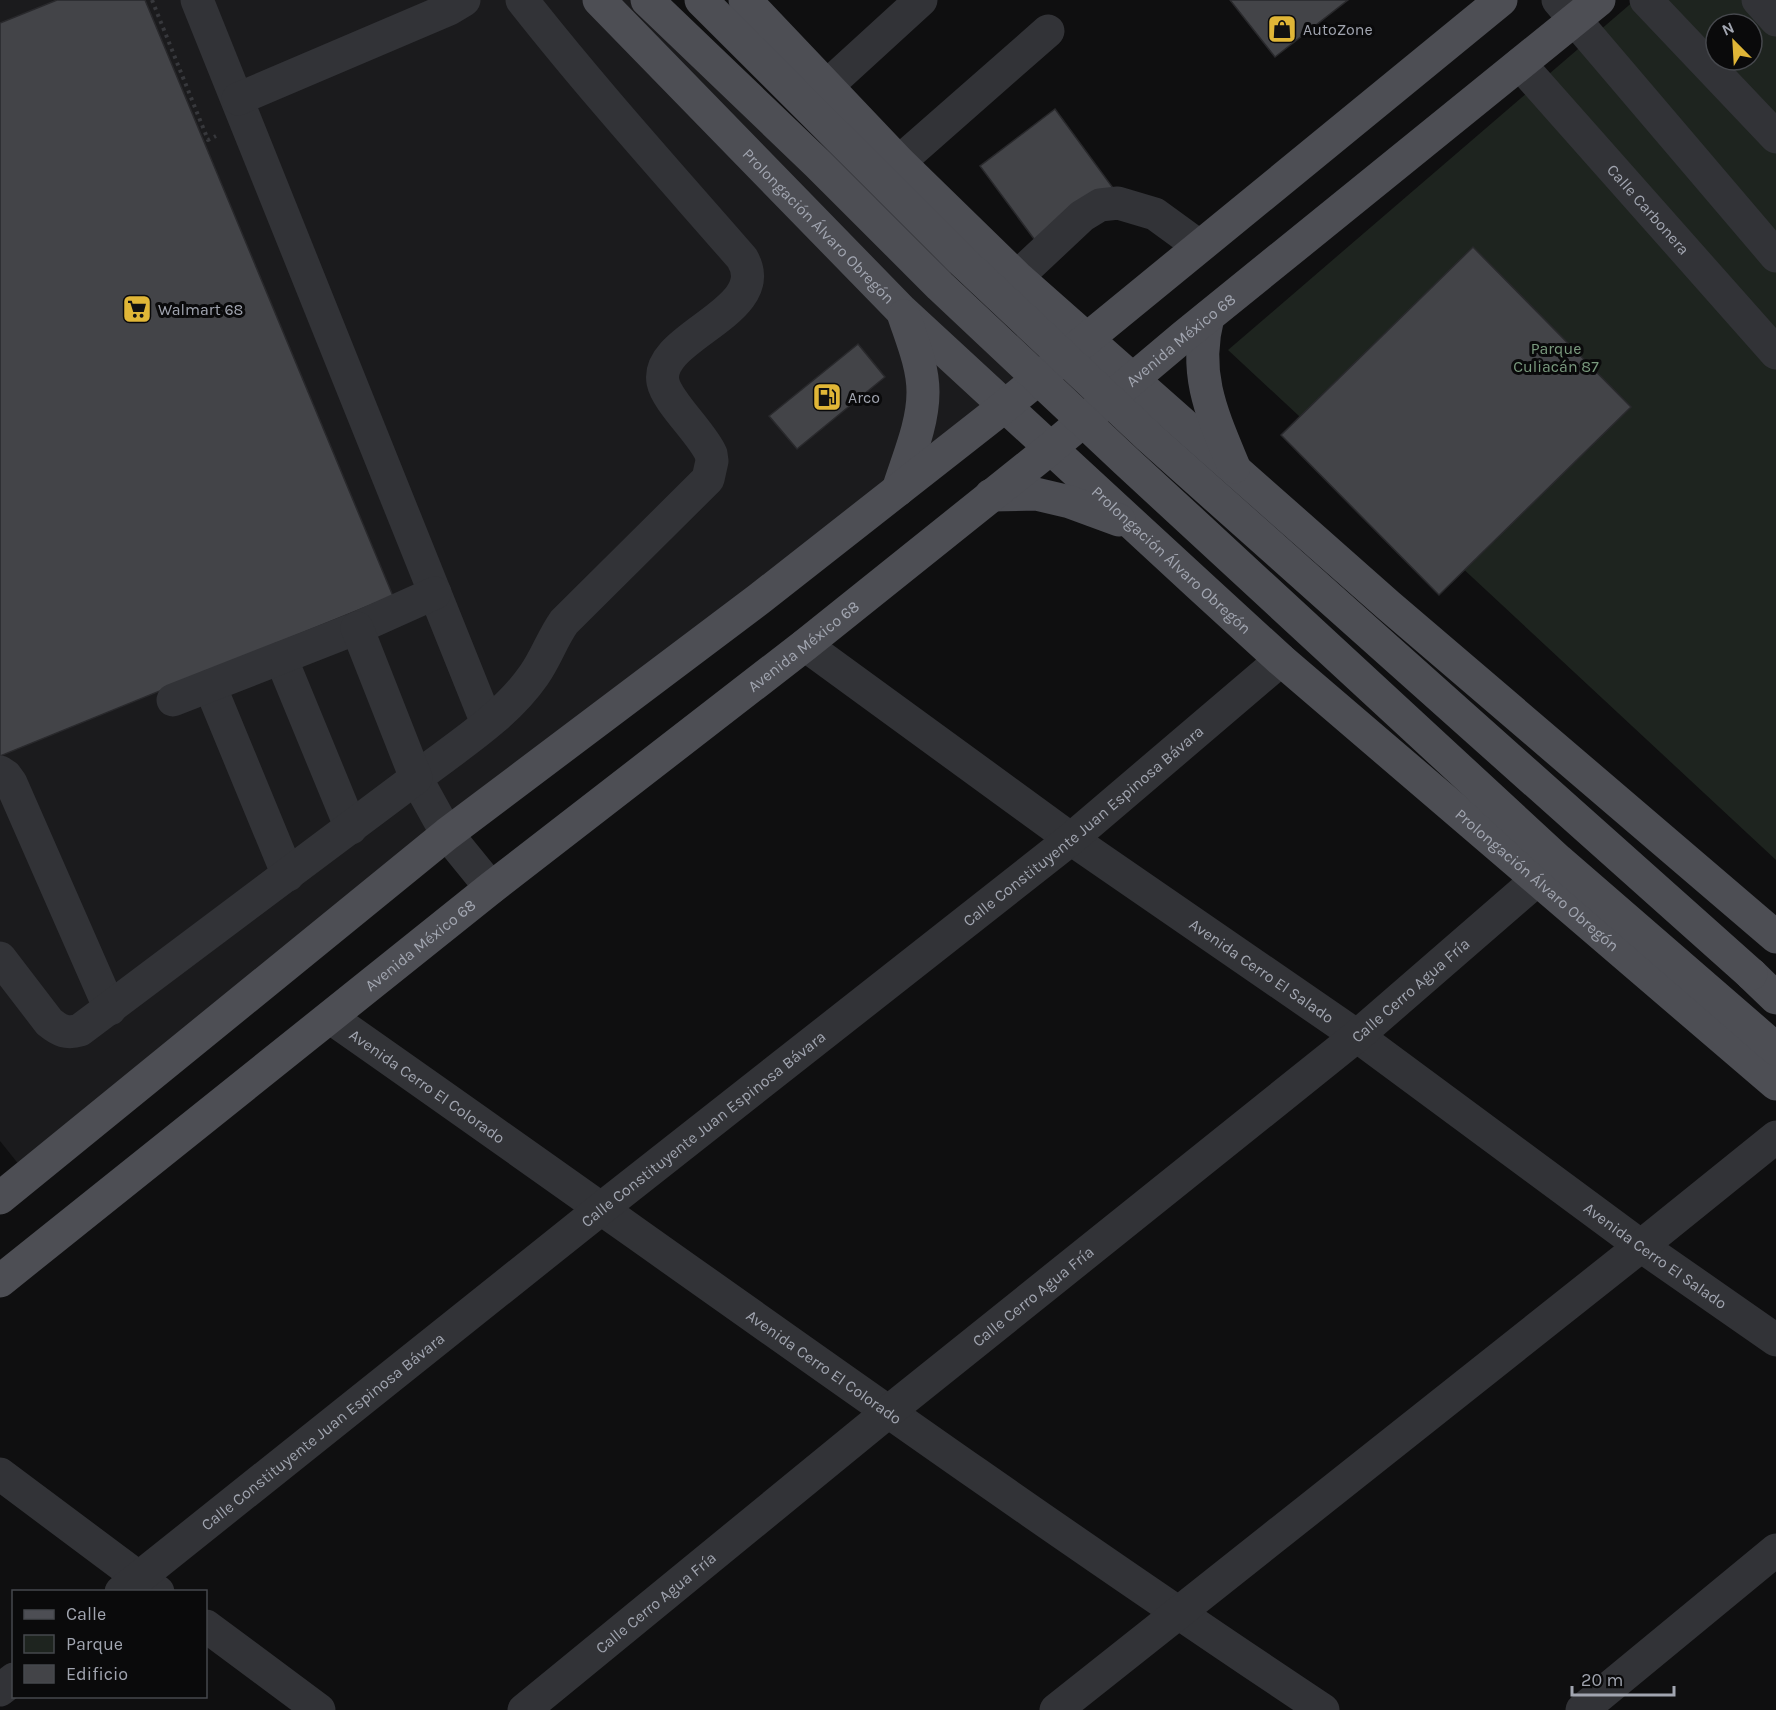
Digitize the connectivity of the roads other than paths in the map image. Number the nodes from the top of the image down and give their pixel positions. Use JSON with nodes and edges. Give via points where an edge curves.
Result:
{"nodes":[{"id":1,"x":464,"y":0,"type":"edge"},
{"id":2,"x":522,"y":0,"type":"edge"},
{"id":3,"x":599,"y":0,"type":"edge"},
{"id":4,"x":647,"y":0,"type":"edge"},
{"id":5,"x":701,"y":0,"type":"edge"},
{"id":6,"x":921,"y":0,"type":"edge"},
{"id":7,"x":1501,"y":0,"type":"edge"},
{"id":8,"x":1646,"y":0,"type":"edge"},
{"id":9,"x":1758,"y":0,"type":"edge"},
{"id":10,"x":754,"y":3,"type":"edge"},
{"id":11,"x":1577,"y":7,"type":"edge"},
{"id":12,"x":202,"y":13,"type":"edge"},
{"id":13,"x":1776,"y":20,"type":"edge"},
{"id":14,"x":1048,"y":31,"type":"dead end"},
{"id":15,"x":1520,"y":64,"type":"junction"},
{"id":16,"x":827,"y":86,"type":"junction"},
{"id":17,"x":242,"y":110,"type":"junction"},
{"id":18,"x":1776,"y":137,"type":"edge"},
{"id":19,"x":899,"y":162,"type":"junction"},
{"id":20,"x":1199,"y":246,"type":"junction"},
{"id":21,"x":1776,"y":256,"type":"edge"},
{"id":22,"x":1017,"y":277,"type":"junction"},
{"id":23,"x":902,"y":311,"type":"junction"},
{"id":24,"x":1208,"y":317,"type":"junction"},
{"id":25,"x":1085,"y":339,"type":"junction"},
{"id":26,"x":1776,"y":353,"type":"edge"},
{"id":27,"x":1133,"y":381,"type":"junction"},
{"id":28,"x":1005,"y":406,"type":"junction"},
{"id":29,"x":1051,"y":448,"type":"junction"},
{"id":30,"x":1236,"y":471,"type":"junction"},
{"id":31,"x":898,"y":490,"type":"junction"},
{"id":32,"x":991,"y":495,"type":"junction"},
{"id":33,"x":1135,"y":526,"type":"junction"},
{"id":34,"x":435,"y":593,"type":"junction"},
{"id":35,"x":357,"y":628,"type":"junction"},
{"id":36,"x":805,"y":645,"type":"junction"},
{"id":37,"x":281,"y":658,"type":"junction"},
{"id":38,"x":1281,"y":660,"type":"junction"},
{"id":39,"x":210,"y":686,"type":"junction"},
{"id":40,"x":173,"y":700,"type":"dead end"},
{"id":41,"x":487,"y":723,"type":"junction"},
{"id":42,"x":0,"y":772,"type":"edge"},
{"id":43,"x":416,"y":778,"type":"junction"},
{"id":44,"x":351,"y":828,"type":"junction"},
{"id":45,"x":447,"y":834,"type":"junction"},
{"id":46,"x":1071,"y":839,"type":"junction"},
{"id":47,"x":288,"y":875,"type":"junction"},
{"id":48,"x":1538,"y":879,"type":"junction"},
{"id":49,"x":491,"y":888,"type":"junction"},
{"id":50,"x":1776,"y":937,"type":"edge"},
{"id":51,"x":0,"y":958,"type":"edge"},
{"id":52,"x":1776,"y":998,"type":"edge"},
{"id":53,"x":110,"y":1009,"type":"junction"},
{"id":54,"x":331,"y":1018,"type":"junction"},
{"id":55,"x":1357,"y":1036,"type":"junction"},
{"id":56,"x":1776,"y":1049,"type":"edge"},
{"id":57,"x":1776,"y":1084,"type":"edge"},
{"id":58,"x":1776,"y":1137,"type":"edge"},
{"id":59,"x":0,"y":1198,"type":"edge"},
{"id":60,"x":602,"y":1208,"type":"junction"},
{"id":61,"x":1641,"y":1246,"type":"junction"},
{"id":62,"x":0,"y":1281,"type":"edge"},
{"id":63,"x":1776,"y":1340,"type":"edge"},
{"id":64,"x":888,"y":1412,"type":"junction"},
{"id":65,"x":0,"y":1474,"type":"edge"},
{"id":66,"x":1776,"y":1551,"type":"edge"},
{"id":67,"x":139,"y":1587,"type":"edge"},
{"id":68,"x":1177,"y":1613,"type":"junction"},
{"id":69,"x":207,"y":1627,"type":"edge"},
{"id":70,"x":12,"y":1681,"type":"edge"},
{"id":71,"x":0,"y":1690,"type":"edge"},
{"id":72,"x":320,"y":1710,"type":"edge"},
{"id":73,"x":524,"y":1710,"type":"edge"},
{"id":74,"x":1056,"y":1710,"type":"edge"},
{"id":75,"x":1323,"y":1710,"type":"edge"},
{"id":76,"x":1582,"y":1710,"type":"edge"}],
"edges":[{"from":1,"to":17,"type":"street"},
{"from":2,"to":41,"type":"street","via":[[663,170],[742,258],[749,281],[737,300],[669,360],[662,374],[665,388],[711,454],[708,479],[564,622],[536,673]]},
{"from":3,"to":23,"type":"main road","name":"Prolongación Álvaro Obregón"},
{"from":4,"to":56,"type":"main road","name":"Prolongación Álvaro Obregón","bridge":true,"via":[[1083,420],[1558,860]]},
{"from":5,"to":52,"type":"main road","bridge":true,"via":[[961,260],[1149,437]]},
{"from":6,"to":16,"type":"street"},
{"from":7,"to":20,"type":"main road"},
{"from":8,"to":18,"type":"street"},
{"from":9,"to":13,"type":"street"},
{"from":10,"to":16,"type":"main road"},
{"from":11,"to":15,"type":"main road","name":"Avenida México 68"},
{"from":11,"to":21,"type":"street"},
{"from":12,"to":17,"type":"street"},
{"from":14,"to":19,"type":"street"},
{"from":15,"to":24,"type":"main road","name":"Avenida México 68"},
{"from":15,"to":26,"type":"street","name":"Calle Carbonera"},
{"from":16,"to":19,"type":"main road"},
{"from":17,"to":34,"type":"street"},
{"from":19,"to":22,"type":"main road"},
{"from":20,"to":22,"type":"street","via":[[1155,214],[1118,203],[1100,205],[1082,216]]},
{"from":20,"to":25,"type":"main road"},
{"from":22,"to":25,"type":"main road"},
{"from":23,"to":28,"type":"main road","name":"Prolongación Álvaro Obregón"},
{"from":23,"to":31,"type":"main road","via":[[917,353],[923,390],[921,418]]},
{"from":24,"to":27,"type":"main road","name":"Avenida México 68"},
{"from":24,"to":30,"type":"main road","via":[[1203,372],[1212,411]]},
{"from":25,"to":27,"type":"main road"},
{"from":25,"to":28,"type":"main road"},
{"from":27,"to":29,"type":"main road","name":"Avenida México 68"},
{"from":27,"to":30,"type":"main road"},
{"from":28,"to":29,"type":"main road","name":"Prolongación Álvaro Obregón"},
{"from":28,"to":31,"type":"main road"},
{"from":29,"to":32,"type":"main road","name":"Avenida México 68"},
{"from":29,"to":33,"type":"main road","name":"Prolongación Álvaro Obregón"},
{"from":30,"to":50,"type":"main road"},
{"from":31,"to":45,"type":"main road"},
{"from":32,"to":33,"type":"main road","via":[[1036,494]]},
{"from":32,"to":36,"type":"main road","name":"Avenida México 68"},
{"from":33,"to":38,"type":"main road","name":"Prolongación Álvaro Obregón"},
{"from":34,"to":35,"type":"street"},
{"from":34,"to":41,"type":"street"},
{"from":35,"to":37,"type":"street"},
{"from":35,"to":43,"type":"street"},
{"from":36,"to":46,"type":"street","name":"Avenida Cerro El Salado"},
{"from":36,"to":49,"type":"main road","name":"Avenida México 68"},
{"from":37,"to":39,"type":"street"},
{"from":37,"to":44,"type":"street"},
{"from":38,"to":46,"type":"street","name":"Calle Constituyente Juan Espinosa Bávara"},
{"from":38,"to":48,"type":"main road","name":"Prolongación Álvaro Obregón"},
{"from":39,"to":40,"type":"street"},
{"from":39,"to":47,"type":"street"},
{"from":41,"to":43,"type":"street"},
{"from":42,"to":53,"type":"street","via":[[11,783]]},
{"from":43,"to":44,"type":"street"},
{"from":43,"to":45,"type":"street"},
{"from":44,"to":47,"type":"street"},
{"from":45,"to":49,"type":"street"},
{"from":45,"to":59,"type":"main road"},
{"from":46,"to":55,"type":"street","name":"Avenida Cerro El Salado"},
{"from":46,"to":60,"type":"street","name":"Calle Constituyente Juan Espinosa Bávara"},
{"from":47,"to":53,"type":"street"},
{"from":48,"to":55,"type":"street","name":"Calle Cerro Agua Fría"},
{"from":48,"to":57,"type":"main road","name":"Prolongación Álvaro Obregón"},
{"from":49,"to":54,"type":"main road","name":"Avenida México 68"},
{"from":51,"to":53,"type":"street","via":[[59,1030],[80,1030]]},
{"from":54,"to":60,"type":"street","name":"Avenida Cerro El Colorado"},
{"from":54,"to":62,"type":"main road","name":"Avenida México 68"},
{"from":55,"to":61,"type":"street","name":"Avenida Cerro El Salado"},
{"from":55,"to":64,"type":"street","name":"Calle Cerro Agua Fría"},
{"from":58,"to":61,"type":"street"},
{"from":60,"to":64,"type":"street","name":"Avenida Cerro El Colorado"},
{"from":60,"to":67,"type":"street","name":"Calle Constituyente Juan Espinosa Bávara"},
{"from":61,"to":63,"type":"street","name":"Avenida Cerro El Salado"},
{"from":61,"to":68,"type":"street"},
{"from":64,"to":68,"type":"street","name":"Avenida Cerro El Colorado"},
{"from":64,"to":73,"type":"street","name":"Calle Cerro Agua Fría"},
{"from":65,"to":67,"type":"street"},
{"from":66,"to":76,"type":"street"},
{"from":68,"to":74,"type":"street"},
{"from":68,"to":75,"type":"street","name":"Avenida Cerro El Colorado"},
{"from":69,"to":72,"type":"street"},
{"from":70,"to":71,"type":"street"}]}
